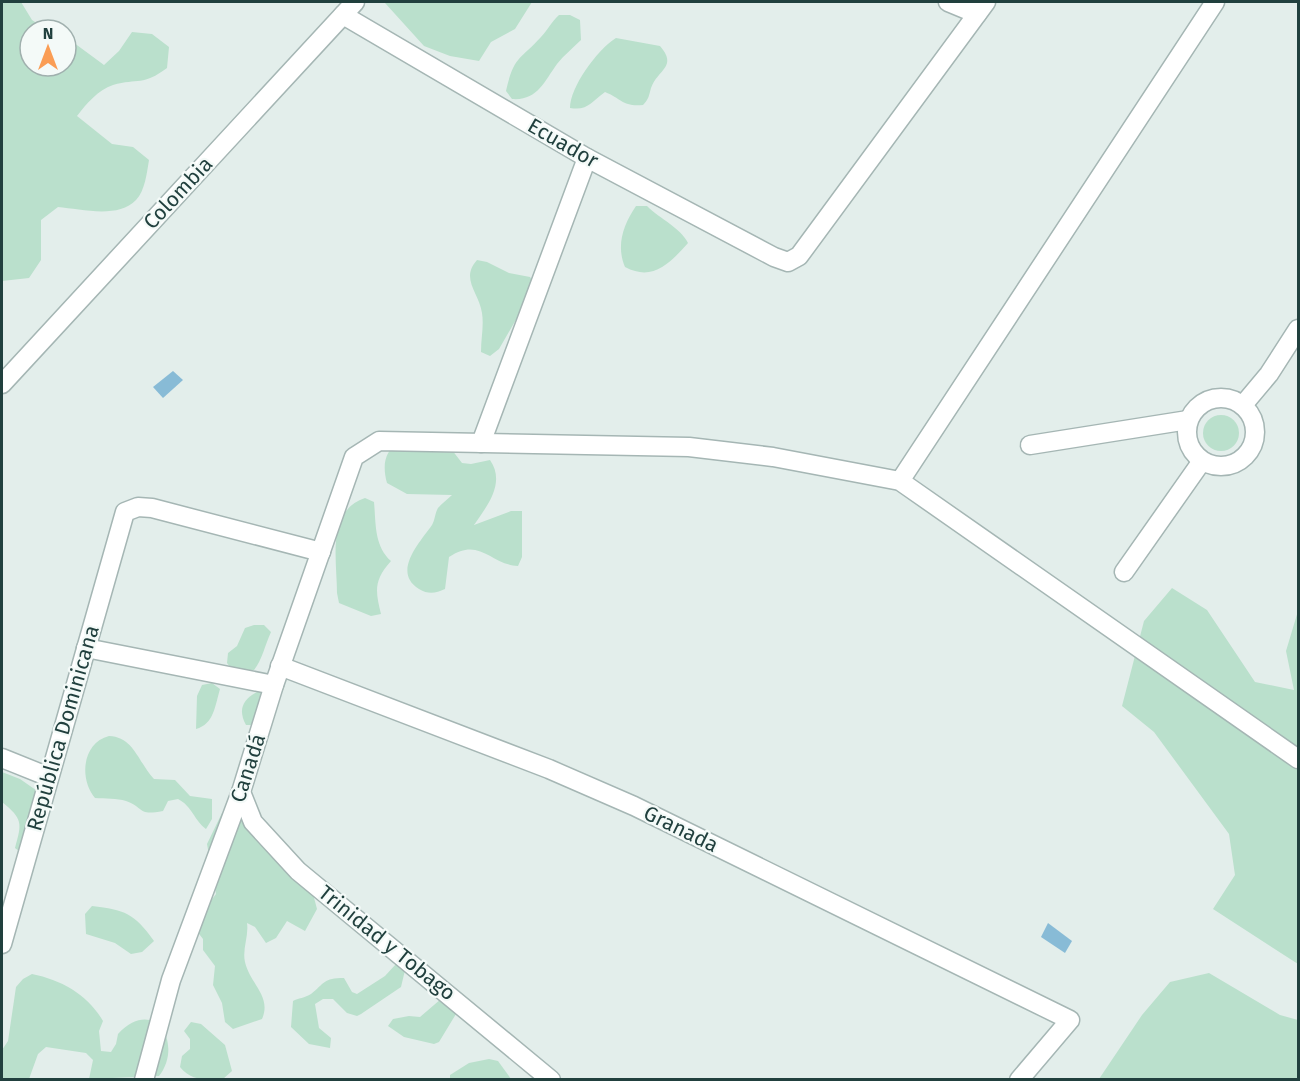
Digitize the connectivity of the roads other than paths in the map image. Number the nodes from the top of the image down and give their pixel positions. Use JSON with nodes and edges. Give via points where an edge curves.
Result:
{"nodes":[{"id":1,"x":948,"y":2,"type":"edge"},
{"id":2,"x":1215,"y":2,"type":"edge"},
{"id":3,"x":349,"y":8,"type":"edge"},
{"id":4,"x":981,"y":8,"type":"edge"},
{"id":5,"x":587,"y":158,"type":"junction"},
{"id":6,"x":1299,"y":329,"type":"edge"},
{"id":7,"x":2,"y":384,"type":"edge"},
{"id":8,"x":1243,"y":405,"type":"junction"},
{"id":9,"x":1188,"y":420,"type":"junction"},
{"id":10,"x":481,"y":444,"type":"junction"},
{"id":11,"x":1030,"y":445,"type":"dead end"},
{"id":12,"x":1202,"y":461,"type":"junction"},
{"id":13,"x":900,"y":481,"type":"junction"},
{"id":14,"x":321,"y":552,"type":"junction"},
{"id":15,"x":1124,"y":572,"type":"dead end"},
{"id":16,"x":86,"y":648,"type":"junction"},
{"id":17,"x":280,"y":666,"type":"junction"},
{"id":18,"x":274,"y":685,"type":"junction"},
{"id":19,"x":2,"y":758,"type":"edge"},
{"id":20,"x":1299,"y":759,"type":"edge"},
{"id":21,"x":49,"y":777,"type":"junction"},
{"id":22,"x":241,"y":792,"type":"junction"},
{"id":23,"x":2,"y":944,"type":"edge"},
{"id":24,"x":144,"y":1080,"type":"edge"},
{"id":25,"x":551,"y":1080,"type":"edge"},
{"id":26,"x":1018,"y":1080,"type":"edge"}],
"edges":[{"from":1,"to":4,"type":"street"},
{"from":2,"to":13,"type":"street"},
{"from":3,"to":5,"type":"street","name":"Ecuador"},
{"from":3,"to":7,"type":"street","name":"Colombia"},
{"from":4,"to":5,"type":"street","name":"Ecuador","via":[[799,256],[788,262]]},
{"from":5,"to":10,"type":"street"},
{"from":6,"to":8,"type":"street"},
{"from":8,"to":9,"type":"street","via":[[1211,399],[1202,403]]},
{"from":8,"to":12,"type":"street","via":[[1254,422],[1255,433],[1248,453],[1231,465],[1220,467]]},
{"from":9,"to":11,"type":"street"},
{"from":9,"to":12,"type":"street","via":[[1187,441]]},
{"from":10,"to":13,"type":"street","via":[[689,447],[773,457]]},
{"from":10,"to":14,"type":"street","name":"Canadá","via":[[379,441],[354,457]]},
{"from":12,"to":15,"type":"street"},
{"from":13,"to":20,"type":"street"},
{"from":14,"to":16,"type":"street","name":"República Dominicana","via":[[152,508],[138,507],[125,512]]},
{"from":14,"to":17,"type":"street","name":"Canadá"},
{"from":16,"to":18,"type":"street"},
{"from":16,"to":21,"type":"street","name":"República Dominicana"},
{"from":17,"to":18,"type":"street","name":"Canadá"},
{"from":17,"to":26,"type":"street","name":"Granada","via":[[549,769],[634,806],[1070,1020]]},
{"from":18,"to":22,"type":"street","name":"Canadá"},
{"from":19,"to":21,"type":"street"},
{"from":21,"to":23,"type":"street","name":"República Dominicana"},
{"from":22,"to":24,"type":"street","name":"Canadá","via":[[171,980]]},
{"from":22,"to":25,"type":"street","name":"Trinidad y Tobago","via":[[253,822],[298,870]]}]}
